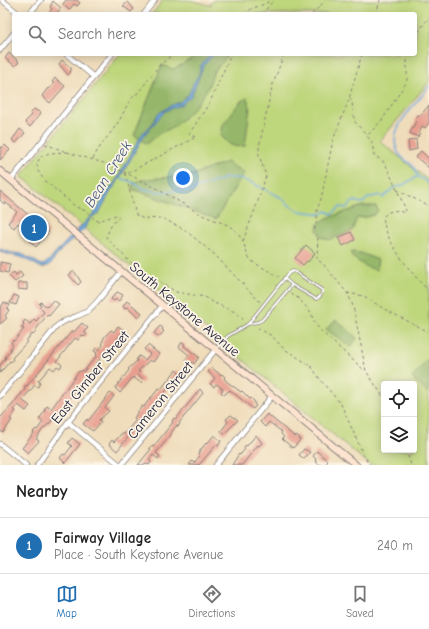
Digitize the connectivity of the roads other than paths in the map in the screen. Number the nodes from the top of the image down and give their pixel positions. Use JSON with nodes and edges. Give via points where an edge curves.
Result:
{"nodes":[{"id":1,"x":2,"y":0,"type":"edge"},
{"id":2,"x":41,"y":0,"type":"edge"},
{"id":3,"x":155,"y":0,"type":"edge"},
{"id":4,"x":17,"y":12,"type":"edge"},
{"id":5,"x":31,"y":12,"type":"edge"},
{"id":6,"x":146,"y":12,"type":"edge"},
{"id":7,"x":12,"y":35,"type":"edge"},
{"id":8,"x":0,"y":50,"type":"edge"},
{"id":9,"x":68,"y":56,"type":"edge"},
{"id":10,"x":110,"y":56,"type":"edge"},
{"id":11,"x":94,"y":77,"type":"junction"},
{"id":12,"x":0,"y":171,"type":"edge"},
{"id":13,"x":11,"y":180,"type":"junction"},
{"id":14,"x":122,"y":271,"type":"junction"},
{"id":15,"x":284,"y":278,"type":"junction"},
{"id":16,"x":292,"y":285,"type":"junction"},
{"id":17,"x":163,"y":305,"type":"junction"},
{"id":18,"x":248,"y":324,"type":"junction"},
{"id":19,"x":216,"y":349,"type":"junction"},
{"id":20,"x":0,"y":396,"type":"edge"},
{"id":21,"x":272,"y":396,"type":"junction"},
{"id":22,"x":68,"y":422,"type":"junction"},
{"id":23,"x":0,"y":444,"type":"edge"},
{"id":24,"x":26,"y":465,"type":"edge"},
{"id":25,"x":38,"y":465,"type":"edge"},
{"id":26,"x":121,"y":465,"type":"edge"},
{"id":27,"x":216,"y":465,"type":"edge"},
{"id":28,"x":356,"y":465,"type":"edge"}],
"edges":[{"from":1,"to":4,"type":"street"},
{"from":2,"to":5,"type":"street"},
{"from":3,"to":6,"type":"street"},
{"from":7,"to":8,"type":"street"},
{"from":9,"to":11,"type":"street"},
{"from":10,"to":11,"type":"street"},
{"from":11,"to":13,"type":"street"},
{"from":12,"to":13,"type":"main road","name":"South Keystone Avenue"},
{"from":13,"to":14,"type":"main road","name":"South Keystone Avenue"},
{"from":14,"to":17,"type":"main road","name":"South Keystone Avenue"},
{"from":14,"to":20,"type":"street","via":[[90,309],[57,326]]},
{"from":15,"to":16,"type":"lane"},
{"from":15,"to":16,"type":"lane","via":[[293,271],[323,291],[316,299]]},
{"from":15,"to":18,"type":"lane"},
{"from":16,"to":18,"type":"lane","via":[[262,320]]},
{"from":17,"to":19,"type":"main road","name":"South Keystone Avenue"},
{"from":17,"to":22,"type":"street","name":"East Gimber Street"},
{"from":18,"to":19,"type":"lane","via":[[228,336]]},
{"from":19,"to":21,"type":"main road","name":"South Keystone Avenue"},
{"from":19,"to":26,"type":"street","name":"Cameron Street"},
{"from":21,"to":27,"type":"street"},
{"from":21,"to":28,"type":"main road","name":"South Keystone Avenue"},
{"from":22,"to":25,"type":"street","name":"East Gimber Street"},
{"from":22,"to":26,"type":"street"},
{"from":23,"to":24,"type":"street"}]}
